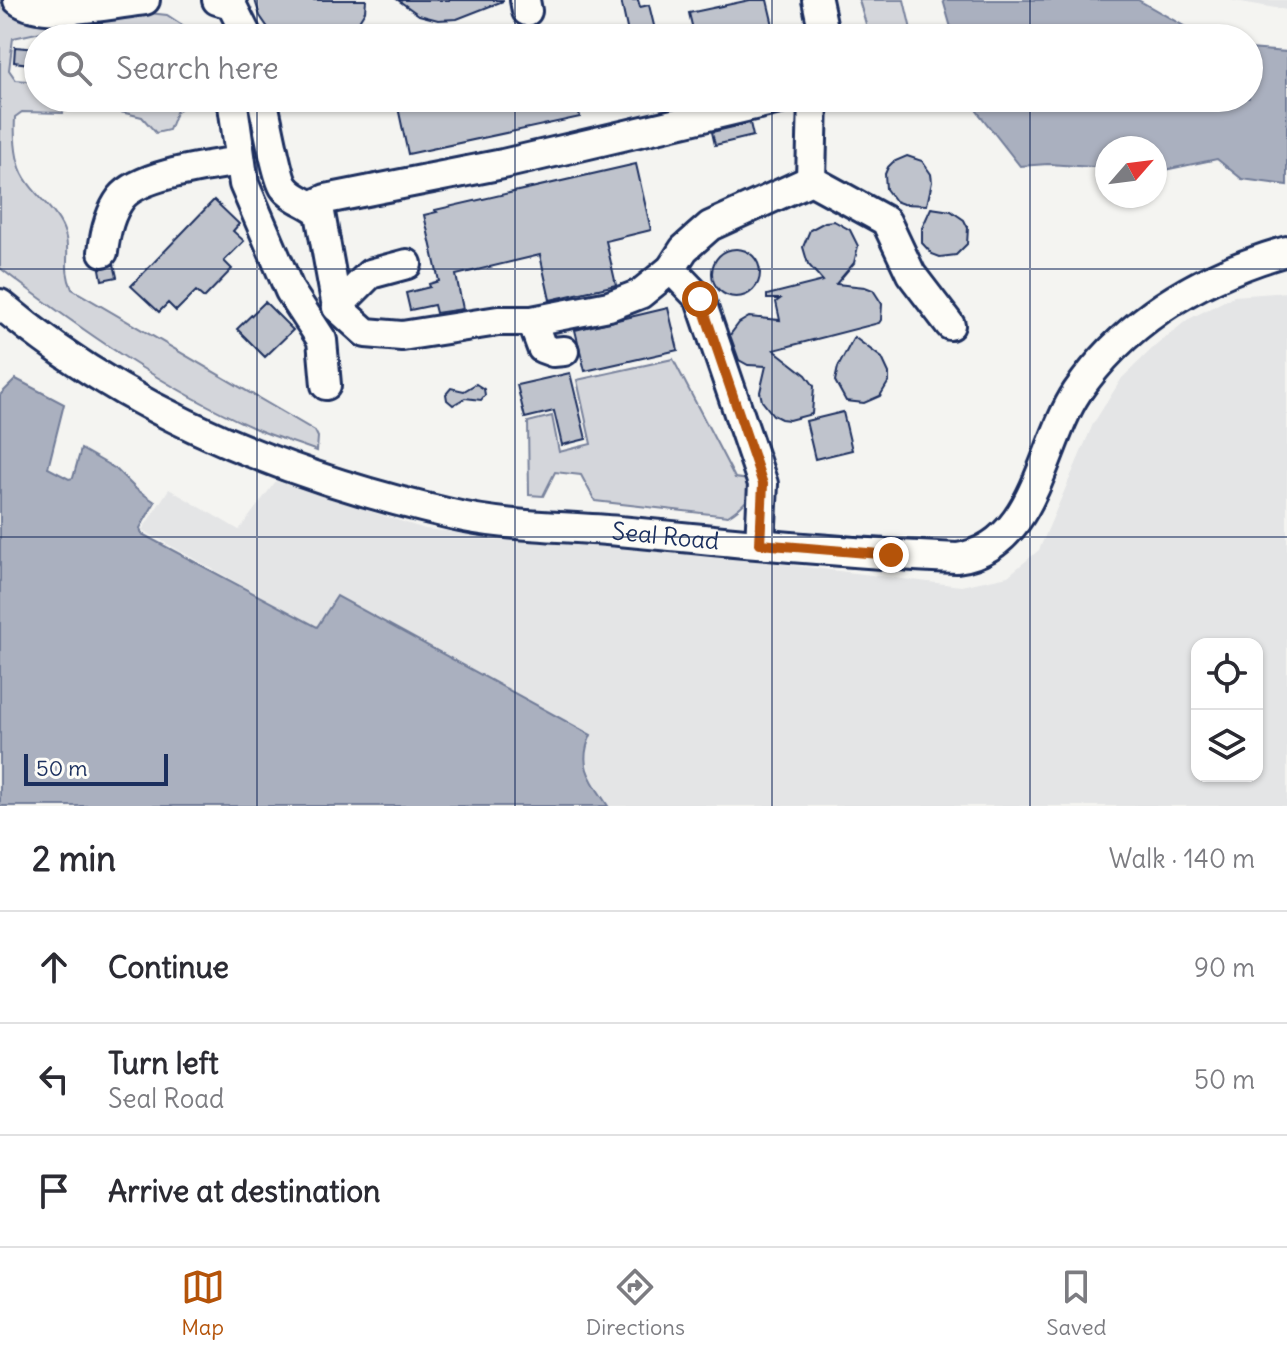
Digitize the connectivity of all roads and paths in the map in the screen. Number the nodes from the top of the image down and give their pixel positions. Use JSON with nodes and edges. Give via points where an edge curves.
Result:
{"nodes":[{"id":1,"x":18,"y":0,"type":"edge"},
{"id":2,"x":145,"y":0,"type":"edge"},
{"id":3,"x":817,"y":0,"type":"edge"},
{"id":4,"x":227,"y":1,"type":"edge"},
{"id":5,"x":224,"y":24,"type":"edge"},
{"id":6,"x":240,"y":24,"type":"edge"},
{"id":7,"x":822,"y":24,"type":"edge"},
{"id":8,"x":234,"y":112,"type":"edge"},
{"id":9,"x":265,"y":112,"type":"edge"},
{"id":10,"x":724,"y":112,"type":"edge"},
{"id":11,"x":813,"y":112,"type":"edge"},
{"id":12,"x":240,"y":161,"type":"junction"},
{"id":13,"x":811,"y":180,"type":"junction"},
{"id":14,"x":313,"y":205,"type":"junction"},
{"id":15,"x":1287,"y":251,"type":"edge"},
{"id":16,"x":103,"y":252,"type":"dead end"},
{"id":17,"x":407,"y":264,"type":"dead end"},
{"id":18,"x":671,"y":269,"type":"junction"},
{"id":19,"x":0,"y":304,"type":"edge"},
{"id":20,"x":337,"y":307,"type":"junction"},
{"id":21,"x":532,"y":321,"type":"junction"},
{"id":22,"x":950,"y":325,"type":"dead end"},
{"id":23,"x":564,"y":351,"type":"dead end"},
{"id":24,"x":326,"y":385,"type":"dead end"},
{"id":25,"x":760,"y":544,"type":"junction"}],
"edges":[{"from":1,"to":2,"type":"street","via":[[58,10]]},
{"from":3,"to":7,"type":"street"},
{"from":4,"to":5,"type":"street"},
{"from":4,"to":6,"type":"street"},
{"from":8,"to":12,"type":"street"},
{"from":9,"to":14,"type":"street","via":[[283,186]]},
{"from":10,"to":14,"type":"street"},
{"from":11,"to":13,"type":"street"},
{"from":12,"to":16,"type":"street","via":[[161,175],[122,196],[106,229]]},
{"from":12,"to":24,"type":"street","via":[[276,262],[322,340]]},
{"from":13,"to":18,"type":"street","via":[[710,226]]},
{"from":13,"to":22,"type":"street","via":[[886,221],[911,274]]},
{"from":14,"to":20,"type":"street","via":[[320,213]]},
{"from":15,"to":25,"type":"street","name":"Seal Road","via":[[1211,277],[1164,305],[1101,363],[1076,393],[1022,513],[978,555],[904,556]]},
{"from":17,"to":20,"type":"street","via":[[370,274]]},
{"from":18,"to":21,"type":"street","via":[[640,294],[609,306]]},
{"from":18,"to":25,"type":"street","via":[[700,299],[763,484]]},
{"from":19,"to":25,"type":"street","name":"Seal Road","via":[[87,368],[164,412],[239,448],[329,481],[454,515]]},
{"from":20,"to":21,"type":"street","via":[[366,333],[402,336]]},
{"from":21,"to":23,"type":"street","via":[[542,348]]}]}
